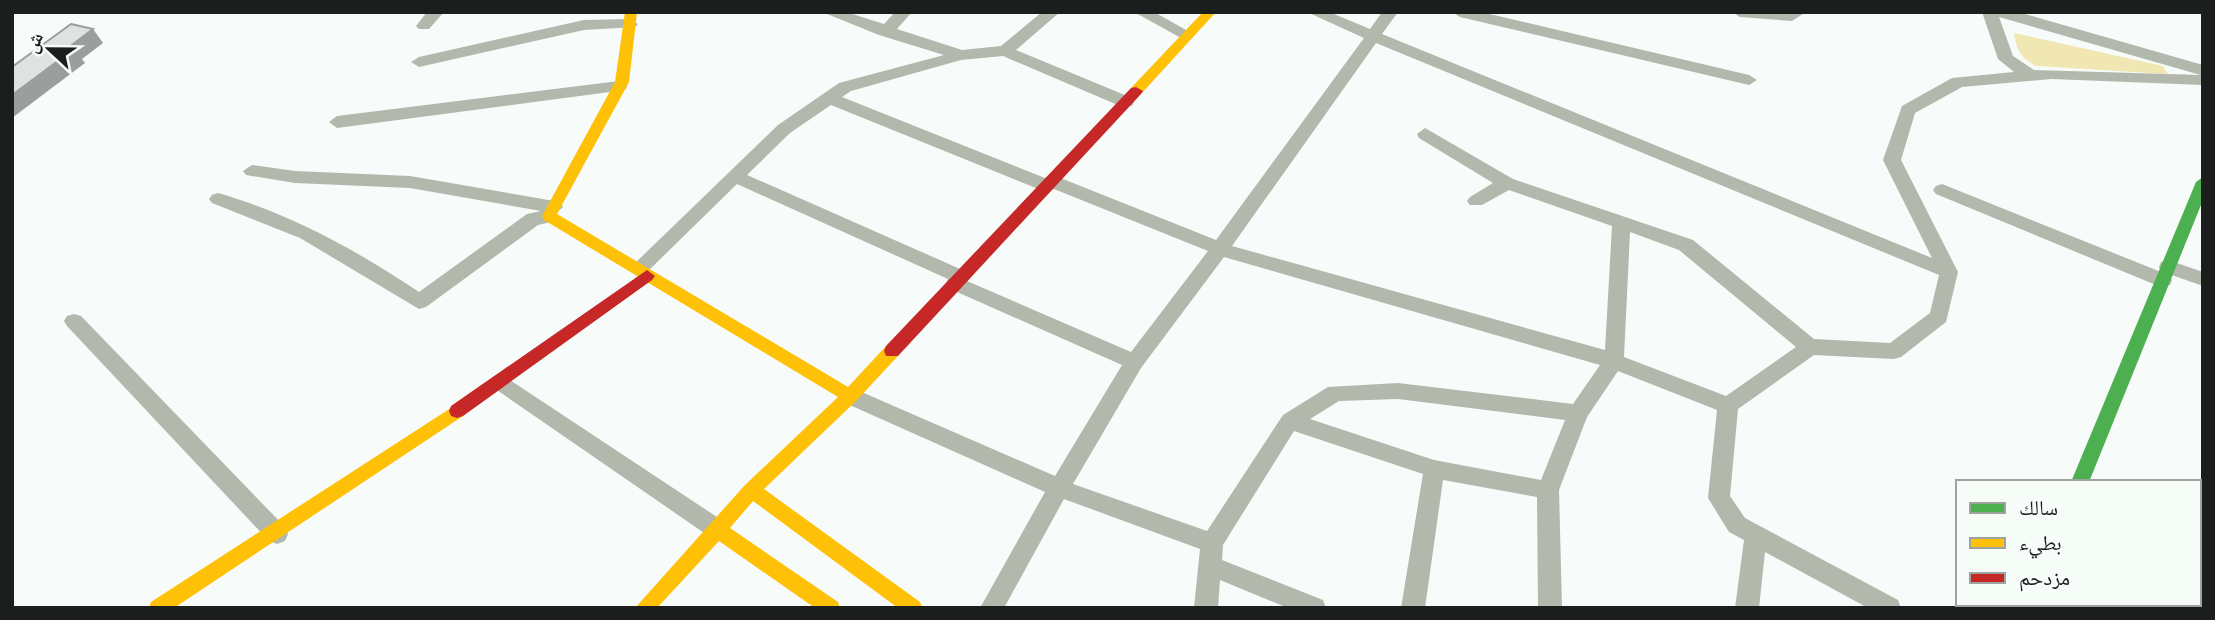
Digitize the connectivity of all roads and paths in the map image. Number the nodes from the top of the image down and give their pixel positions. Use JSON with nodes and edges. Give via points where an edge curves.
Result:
{"nodes":[{"id":1,"x":436,"y":12,"type":"edge"},
{"id":2,"x":830,"y":12,"type":"edge"},
{"id":3,"x":904,"y":12,"type":"edge"},
{"id":4,"x":1052,"y":12,"type":"edge"},
{"id":5,"x":1142,"y":12,"type":"edge"},
{"id":6,"x":1209,"y":12,"type":"edge"},
{"id":7,"x":1315,"y":12,"type":"edge"},
{"id":8,"x":1390,"y":12,"type":"edge"},
{"id":9,"x":1460,"y":12,"type":"edge"},
{"id":10,"x":1740,"y":12,"type":"edge"},
{"id":11,"x":1798,"y":12,"type":"edge"},
{"id":12,"x":1990,"y":12,"type":"edge"},
{"id":13,"x":2000,"y":12,"type":"edge"},
{"id":14,"x":630,"y":18,"type":"edge"},
{"id":15,"x":424,"y":26,"type":"dead end"},
{"id":16,"x":885,"y":32,"type":"junction"},
{"id":17,"x":1187,"y":35,"type":"junction"},
{"id":18,"x":1372,"y":35,"type":"junction"},
{"id":19,"x":1005,"y":51,"type":"junction"},
{"id":20,"x":961,"y":55,"type":"junction"},
{"id":21,"x":419,"y":62,"type":"dead end"},
{"id":22,"x":2203,"y":70,"type":"edge"},
{"id":23,"x":2031,"y":76,"type":"junction"},
{"id":24,"x":1749,"y":80,"type":"dead end"},
{"id":25,"x":2203,"y":80,"type":"edge"},
{"id":26,"x":619,"y":86,"type":"junction"},
{"id":27,"x":829,"y":98,"type":"junction"},
{"id":28,"x":1126,"y":102,"type":"junction"},
{"id":29,"x":337,"y":122,"type":"dead end"},
{"id":30,"x":1425,"y":134,"type":"dead end"},
{"id":31,"x":252,"y":171,"type":"dead end"},
{"id":32,"x":734,"y":176,"type":"junction"},
{"id":33,"x":2203,"y":182,"type":"edge"},
{"id":34,"x":1507,"y":183,"type":"junction"},
{"id":35,"x":1050,"y":184,"type":"junction"},
{"id":36,"x":1942,"y":190,"type":"dead end"},
{"id":37,"x":218,"y":199,"type":"dead end"},
{"id":38,"x":1476,"y":201,"type":"dead end"},
{"id":39,"x":551,"y":211,"type":"junction"},
{"id":40,"x":1621,"y":220,"type":"junction"},
{"id":41,"x":1220,"y":249,"type":"junction"},
{"id":42,"x":643,"y":272,"type":"junction"},
{"id":43,"x":1949,"y":272,"type":"junction"},
{"id":44,"x":2165,"y":274,"type":"junction"},
{"id":45,"x":2203,"y":279,"type":"edge"},
{"id":46,"x":958,"y":280,"type":"junction"},
{"id":47,"x":74,"y":321,"type":"dead end"},
{"id":48,"x":1810,"y":347,"type":"junction"},
{"id":49,"x":1614,"y":361,"type":"junction"},
{"id":50,"x":1135,"y":362,"type":"junction"},
{"id":51,"x":501,"y":382,"type":"junction"},
{"id":52,"x":850,"y":396,"type":"junction"},
{"id":53,"x":1728,"y":405,"type":"junction"},
{"id":54,"x":1578,"y":413,"type":"junction"},
{"id":55,"x":1290,"y":421,"type":"junction"},
{"id":56,"x":1434,"y":469,"type":"junction"},
{"id":57,"x":2081,"y":480,"type":"edge"},
{"id":58,"x":1059,"y":488,"type":"junction"},
{"id":59,"x":751,"y":490,"type":"junction"},
{"id":60,"x":1548,"y":490,"type":"junction"},
{"id":61,"x":718,"y":530,"type":"junction"},
{"id":62,"x":276,"y":534,"type":"junction"},
{"id":63,"x":1756,"y":536,"type":"junction"},
{"id":64,"x":1212,"y":555,"type":"junction"},
{"id":65,"x":161,"y":607,"type":"edge"},
{"id":66,"x":644,"y":608,"type":"edge"},
{"id":67,"x":831,"y":608,"type":"edge"},
{"id":68,"x":913,"y":608,"type":"edge"},
{"id":69,"x":991,"y":608,"type":"edge"},
{"id":70,"x":1206,"y":608,"type":"edge"},
{"id":71,"x":1315,"y":608,"type":"edge"},
{"id":72,"x":1413,"y":608,"type":"edge"},
{"id":73,"x":1550,"y":608,"type":"edge"},
{"id":74,"x":1747,"y":608,"type":"edge"},
{"id":75,"x":1890,"y":608,"type":"edge"}],
"edges":[{"from":1,"to":15,"type":"street"},
{"from":2,"to":16,"type":"street"},
{"from":3,"to":16,"type":"street"},
{"from":4,"to":19,"type":"street"},
{"from":5,"to":17,"type":"street"},
{"from":6,"to":17,"type":"street"},
{"from":7,"to":18,"type":"street"},
{"from":8,"to":18,"type":"street"},
{"from":9,"to":24,"type":"street"},
{"from":10,"to":11,"type":"street","via":[[1792,16]]},
{"from":12,"to":23,"type":"street","via":[[2006,59]]},
{"from":13,"to":22,"type":"street"},
{"from":14,"to":21,"type":"street"},
{"from":14,"to":26,"type":"street"},
{"from":16,"to":20,"type":"street"},
{"from":17,"to":28,"type":"street"},
{"from":18,"to":41,"type":"street"},
{"from":18,"to":43,"type":"street"},
{"from":19,"to":20,"type":"street"},
{"from":19,"to":28,"type":"street"},
{"from":20,"to":27,"type":"street","via":[[845,87]]},
{"from":23,"to":25,"type":"street"},
{"from":23,"to":43,"type":"street","via":[[1958,82],[1908,110],[1892,160]]},
{"from":26,"to":29,"type":"street"},
{"from":26,"to":39,"type":"street"},
{"from":27,"to":32,"type":"street","via":[[784,129]]},
{"from":27,"to":35,"type":"street"},
{"from":28,"to":35,"type":"street"},
{"from":30,"to":34,"type":"street"},
{"from":31,"to":39,"type":"street","via":[[410,182]]},
{"from":32,"to":42,"type":"street"},
{"from":32,"to":46,"type":"street"},
{"from":33,"to":44,"type":"street"},
{"from":34,"to":38,"type":"street"},
{"from":34,"to":40,"type":"street"},
{"from":35,"to":41,"type":"street"},
{"from":35,"to":46,"type":"street"},
{"from":36,"to":44,"type":"street"},
{"from":37,"to":39,"type":"street","via":[[306,233],[419,302],[533,219]]},
{"from":39,"to":42,"type":"street"},
{"from":40,"to":48,"type":"street","via":[[1686,245]]},
{"from":40,"to":49,"type":"street"},
{"from":41,"to":49,"type":"street"},
{"from":41,"to":50,"type":"street"},
{"from":42,"to":51,"type":"street"},
{"from":42,"to":52,"type":"street"},
{"from":43,"to":48,"type":"street","via":[[1939,317],[1894,351]]},
{"from":44,"to":45,"type":"street"},
{"from":44,"to":57,"type":"street"},
{"from":46,"to":50,"type":"street"},
{"from":46,"to":52,"type":"street"},
{"from":47,"to":62,"type":"street"},
{"from":48,"to":53,"type":"street"},
{"from":49,"to":53,"type":"street"},
{"from":49,"to":54,"type":"street"},
{"from":50,"to":58,"type":"street"},
{"from":51,"to":61,"type":"street"},
{"from":51,"to":62,"type":"street"},
{"from":52,"to":58,"type":"street"},
{"from":52,"to":59,"type":"street"},
{"from":53,"to":63,"type":"street","via":[[1719,498],[1737,525]]},
{"from":54,"to":55,"type":"street","via":[[1398,391],[1335,393]]},
{"from":54,"to":60,"type":"street"},
{"from":55,"to":56,"type":"street"},
{"from":55,"to":64,"type":"street"},
{"from":56,"to":60,"type":"street"},
{"from":56,"to":72,"type":"street"},
{"from":58,"to":64,"type":"street"},
{"from":58,"to":69,"type":"street"},
{"from":59,"to":61,"type":"street"},
{"from":59,"to":68,"type":"street"},
{"from":60,"to":73,"type":"street"},
{"from":61,"to":66,"type":"street"},
{"from":61,"to":67,"type":"street"},
{"from":62,"to":65,"type":"street"},
{"from":63,"to":74,"type":"street"},
{"from":63,"to":75,"type":"street"},
{"from":64,"to":70,"type":"street"},
{"from":64,"to":71,"type":"street"}]}
